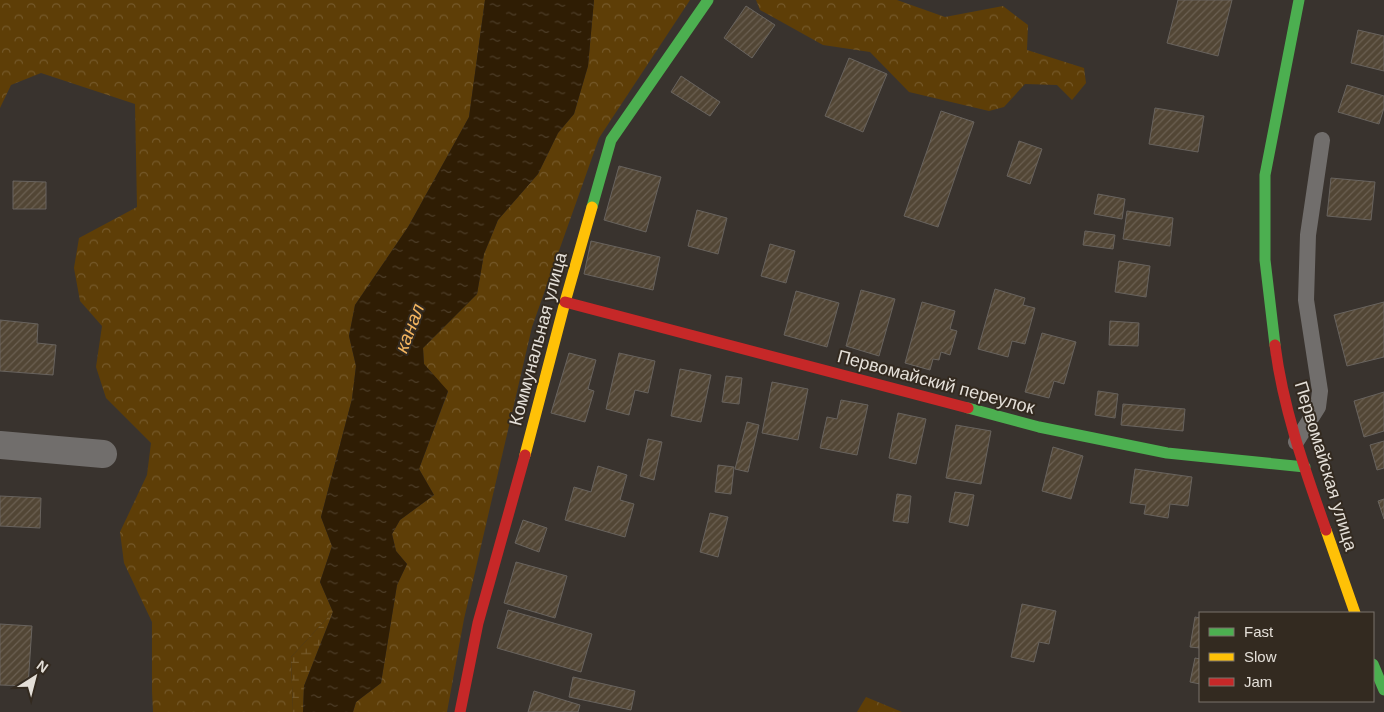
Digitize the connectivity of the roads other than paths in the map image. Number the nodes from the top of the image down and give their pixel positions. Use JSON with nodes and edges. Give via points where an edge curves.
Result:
{"nodes":[{"id":1,"x":708,"y":0,"type":"edge"},
{"id":2,"x":1299,"y":0,"type":"edge"},
{"id":3,"x":1322,"y":140,"type":"dead end"},
{"id":4,"x":565,"y":302,"type":"junction"},
{"id":5,"x":1296,"y":442,"type":"junction"},
{"id":6,"x":0,"y":445,"type":"edge"},
{"id":7,"x":103,"y":454,"type":"dead end"},
{"id":8,"x":1305,"y":467,"type":"junction"},
{"id":9,"x":1354,"y":612,"type":"edge"},
{"id":10,"x":1374,"y":666,"type":"edge"},
{"id":11,"x":1384,"y":690,"type":"edge"},
{"id":12,"x":460,"y":712,"type":"edge"}],
"edges":[{"from":1,"to":4,"type":"street","name":"Коммунальная улица","via":[[611,140]]},
{"from":2,"to":5,"type":"street","name":"Первомайская улица","via":[[1265,175],[1266,270],[1278,367]]},
{"from":3,"to":5,"type":"lane","via":[[1308,235],[1306,300],[1320,391],[1318,406]]},
{"from":4,"to":8,"type":"street","name":"Первомайский переулок","via":[[1039,427],[1167,453]]},
{"from":4,"to":12,"type":"street","name":"Коммунальная улица","via":[[478,623]]},
{"from":5,"to":8,"type":"street","name":"Первомайская улица"},
{"from":6,"to":7,"type":"street"},
{"from":8,"to":9,"type":"street","name":"Первомайская улица"},
{"from":10,"to":11,"type":"street"}]}
